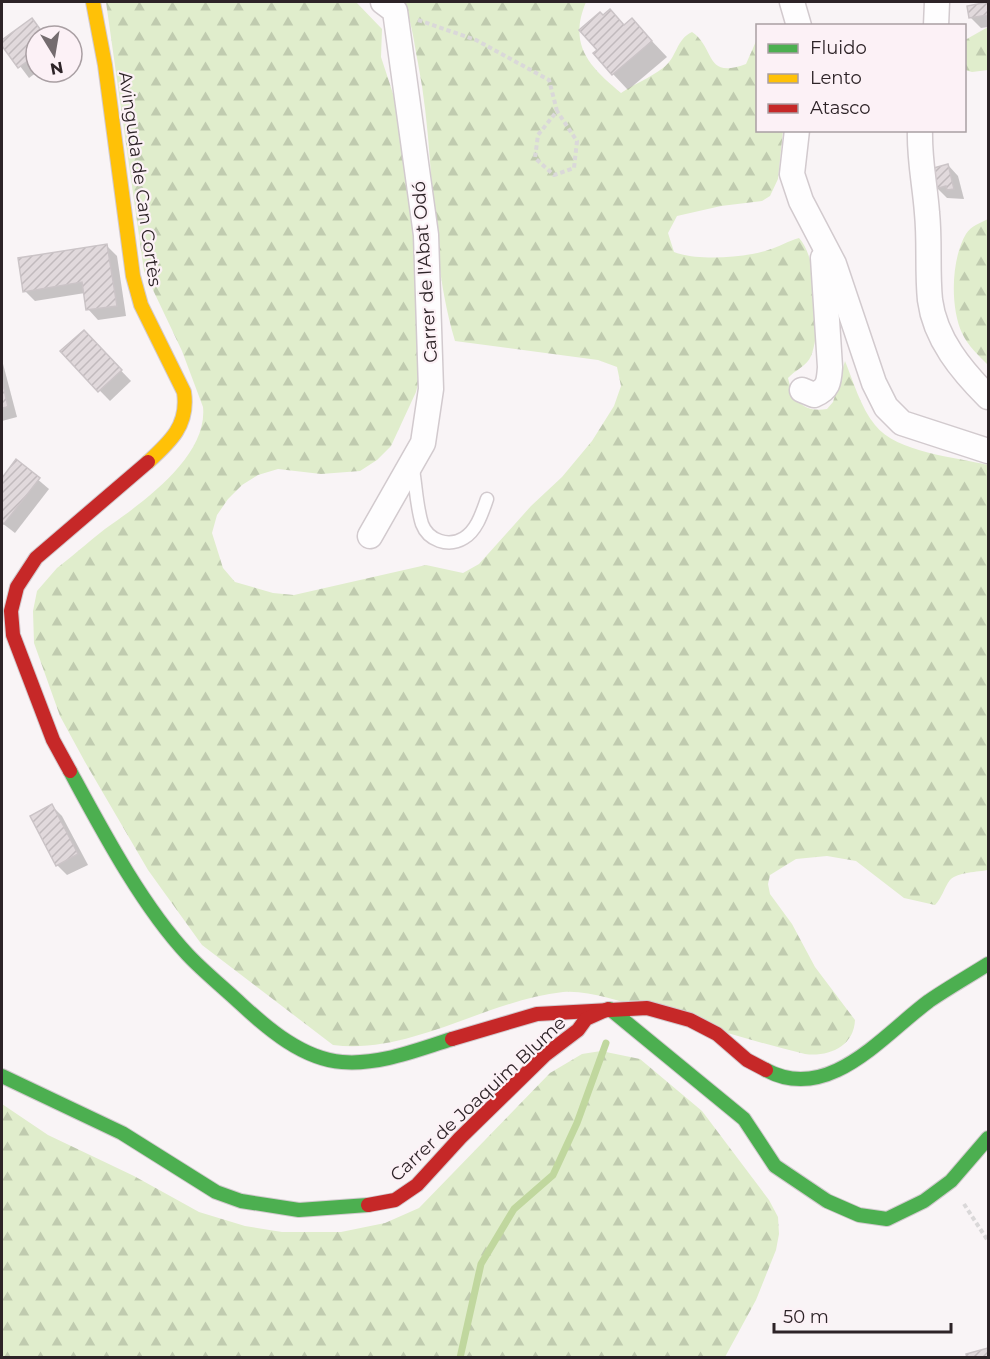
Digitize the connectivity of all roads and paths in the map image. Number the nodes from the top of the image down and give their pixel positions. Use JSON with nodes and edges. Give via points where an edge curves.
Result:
{"nodes":[{"id":1,"x":93,"y":2,"type":"edge"},
{"id":2,"x":792,"y":2,"type":"edge"},
{"id":3,"x":937,"y":2,"type":"edge"},
{"id":4,"x":389,"y":6,"type":"edge"},
{"id":5,"x":798,"y":24,"type":"edge"},
{"id":6,"x":936,"y":24,"type":"edge"},
{"id":7,"x":556,"y":111,"type":"junction"},
{"id":8,"x":797,"y":132,"type":"edge"},
{"id":9,"x":920,"y":132,"type":"edge"},
{"id":10,"x":822,"y":240,"type":"junction"},
{"id":11,"x":802,"y":390,"type":"dead end"},
{"id":12,"x":988,"y":397,"type":"edge"},
{"id":13,"x":988,"y":451,"type":"edge"},
{"id":14,"x":412,"y":463,"type":"junction"},
{"id":15,"x":487,"y":499,"type":"dead end"},
{"id":16,"x":370,"y":536,"type":"dead end"},
{"id":17,"x":988,"y":964,"type":"edge"},
{"id":18,"x":610,"y":1009,"type":"junction"},
{"id":19,"x":2,"y":1077,"type":"edge"},
{"id":20,"x":988,"y":1138,"type":"edge"},
{"id":21,"x":951,"y":1181,"type":"junction"},
{"id":22,"x":988,"y":1241,"type":"edge"}],
"edges":[{"from":1,"to":18,"type":"street","name":"Avinguda de Can Cortès","via":[[133,276],[141,305],[187,405],[179,432],[170,442],[36,558],[17,587],[11,611],[13,635],[53,740],[100,826],[152,908],[187,954],[271,1031],[307,1051],[339,1062],[371,1063],[537,1014]]},
{"from":2,"to":5,"type":"street"},
{"from":3,"to":6,"type":"street"},
{"from":4,"to":7,"type":"path","via":[[476,40],[549,80]]},
{"from":4,"to":14,"type":"street","name":"Carrer de l'Abat Odó","via":[[426,235],[431,389],[423,443]]},
{"from":7,"to":7,"type":"path","via":[[538,135],[536,158],[554,176],[574,168],[577,141]]},
{"from":8,"to":10,"type":"street","via":[[792,174]]},
{"from":9,"to":12,"type":"street","via":[[930,302],[954,359]]},
{"from":10,"to":11,"type":"street","via":[[829,385],[814,395]]},
{"from":10,"to":13,"type":"street","via":[[886,407],[902,423]]},
{"from":14,"to":15,"type":"lane","via":[[423,525],[431,538],[444,543],[463,539],[480,520]]},
{"from":14,"to":16,"type":"street","name":"Carrer de l'Abat Odó"},
{"from":17,"to":18,"type":"street","name":"Avinguda de Can Cortès","via":[[930,1001],[845,1068],[811,1080],[773,1074],[690,1020],[647,1008]]},
{"from":18,"to":19,"type":"street","name":"Carrer de Joaquim Blume","via":[[586,1019],[545,1056],[417,1185],[395,1200],[358,1207],[299,1210],[225,1195],[122,1133]]},
{"from":18,"to":21,"type":"street","via":[[744,1119],[775,1166],[827,1200],[859,1215],[887,1219],[924,1201]]},
{"from":20,"to":21,"type":"street"},
{"from":21,"to":22,"type":"path"}]}
